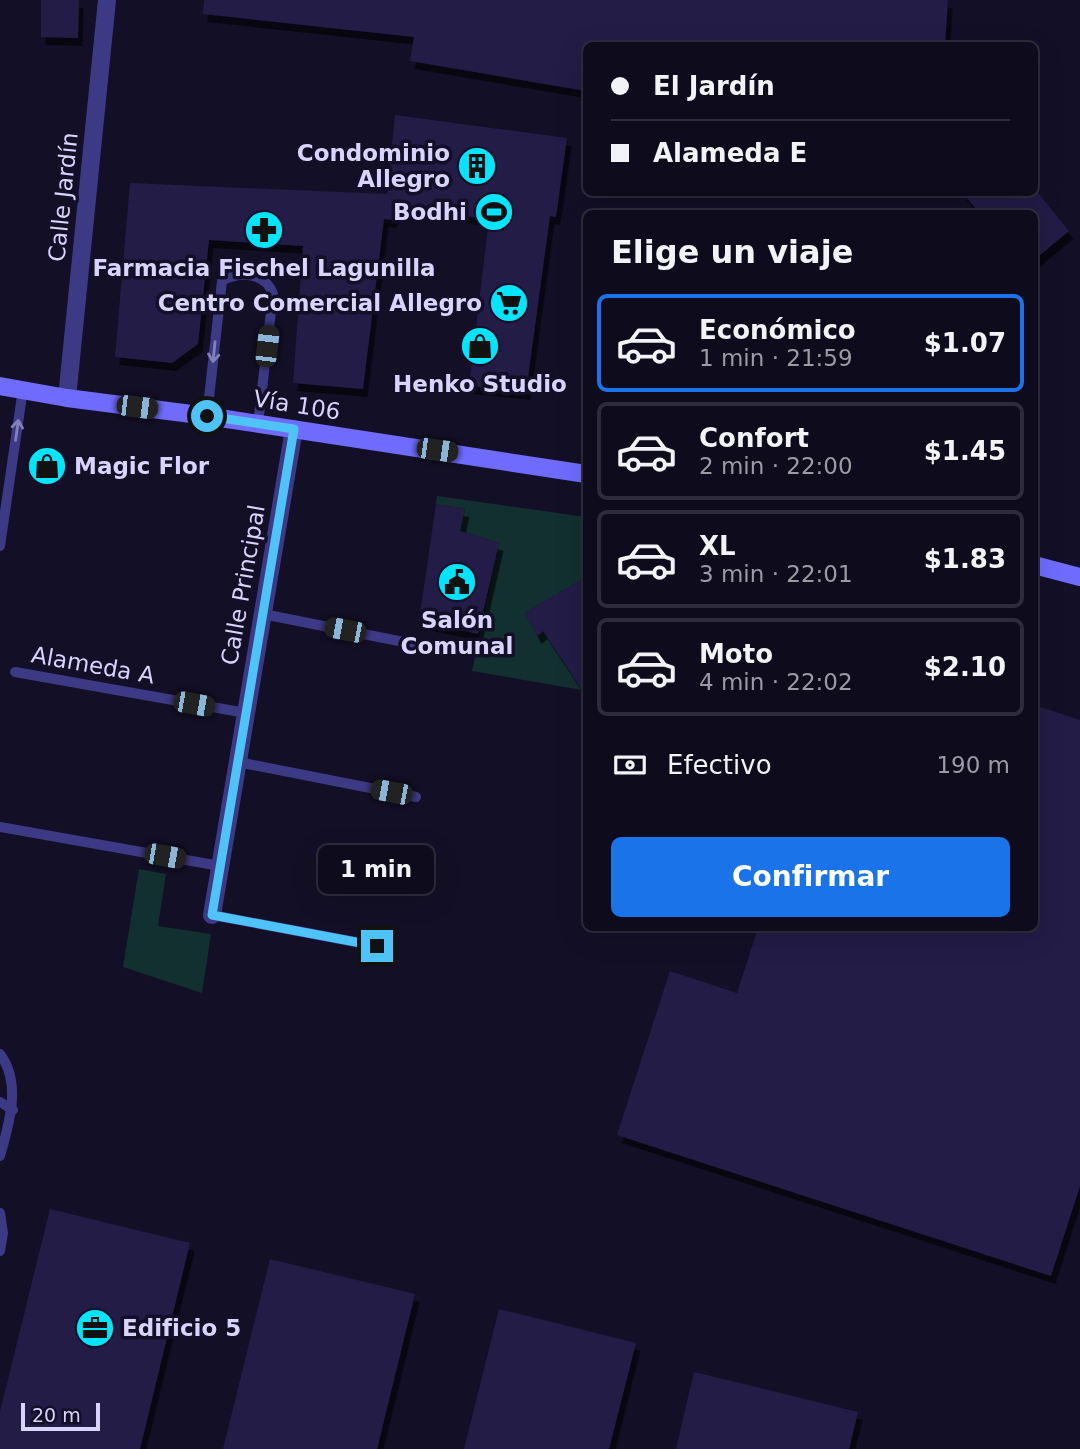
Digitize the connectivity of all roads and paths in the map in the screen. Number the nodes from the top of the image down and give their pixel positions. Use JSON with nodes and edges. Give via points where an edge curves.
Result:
{"nodes":[{"id":1,"x":107,"y":0,"type":"edge"},
{"id":2,"x":0,"y":386,"type":"edge"},
{"id":3,"x":23,"y":389,"type":"junction"},
{"id":4,"x":67,"y":398,"type":"junction"},
{"id":5,"x":207,"y":416,"type":"junction"},
{"id":6,"x":258,"y":424,"type":"junction"},
{"id":7,"x":294,"y":429,"type":"junction"},
{"id":8,"x":583,"y":474,"type":"edge"},
{"id":9,"x":0,"y":546,"type":"edge"},
{"id":10,"x":1038,"y":566,"type":"edge"},
{"id":11,"x":1080,"y":577,"type":"edge"},
{"id":12,"x":263,"y":614,"type":"junction"},
{"id":13,"x":454,"y":652,"type":"dead end"},
{"id":14,"x":15,"y":672,"type":"dead end"},
{"id":15,"x":246,"y":713,"type":"junction"},
{"id":16,"x":238,"y":762,"type":"junction"},
{"id":17,"x":416,"y":797,"type":"dead end"},
{"id":18,"x":0,"y":827,"type":"edge"},
{"id":19,"x":220,"y":866,"type":"junction"},
{"id":20,"x":212,"y":915,"type":"joint"},
{"id":21,"x":377,"y":946,"type":"dead end"},
{"id":22,"x":0,"y":1054,"type":"edge"},
{"id":23,"x":0,"y":1102,"type":"edge"},
{"id":24,"x":13,"y":1110,"type":"junction"},
{"id":25,"x":0,"y":1156,"type":"edge"},
{"id":26,"x":0,"y":1213,"type":"edge"},
{"id":27,"x":0,"y":1251,"type":"edge"}],
"edges":[{"from":1,"to":4,"type":"street","name":"Calle Jardín"},
{"from":2,"to":3,"type":"main road","name":"Vía 106"},
{"from":3,"to":4,"type":"main road","name":"Vía 106"},
{"from":9,"to":3,"type":"lane","one_way":true},
{"from":4,"to":5,"type":"main road","name":"Vía 106"},
{"from":5,"to":6,"type":"main road","name":"Vía 106"},
{"from":6,"to":5,"type":"lane","one_way":true,"via":[[273,294],[262,278],[234,274],[222,281]]},
{"from":6,"to":7,"type":"main road","name":"Vía 106"},
{"from":7,"to":8,"type":"main road","name":"Vía 106"},
{"from":7,"to":12,"type":"street","name":"Calle Principal"},
{"from":10,"to":11,"type":"main road"},
{"from":12,"to":13,"type":"lane"},
{"from":12,"to":15,"type":"street","name":"Calle Principal"},
{"from":14,"to":15,"type":"lane","name":"Alameda A"},
{"from":15,"to":16,"type":"street","name":"Calle Principal"},
{"from":16,"to":17,"type":"lane"},
{"from":16,"to":19,"type":"street","name":"Calle Principal"},
{"from":18,"to":19,"type":"lane"},
{"from":19,"to":20,"type":"street","name":"Calle Principal"},
{"from":20,"to":21,"type":"lane"},
{"from":22,"to":24,"type":"lane","via":[[8,1064]]},
{"from":23,"to":24,"type":"lane"},
{"from":24,"to":25,"type":"lane"},
{"from":26,"to":27,"type":"lane"}]}
